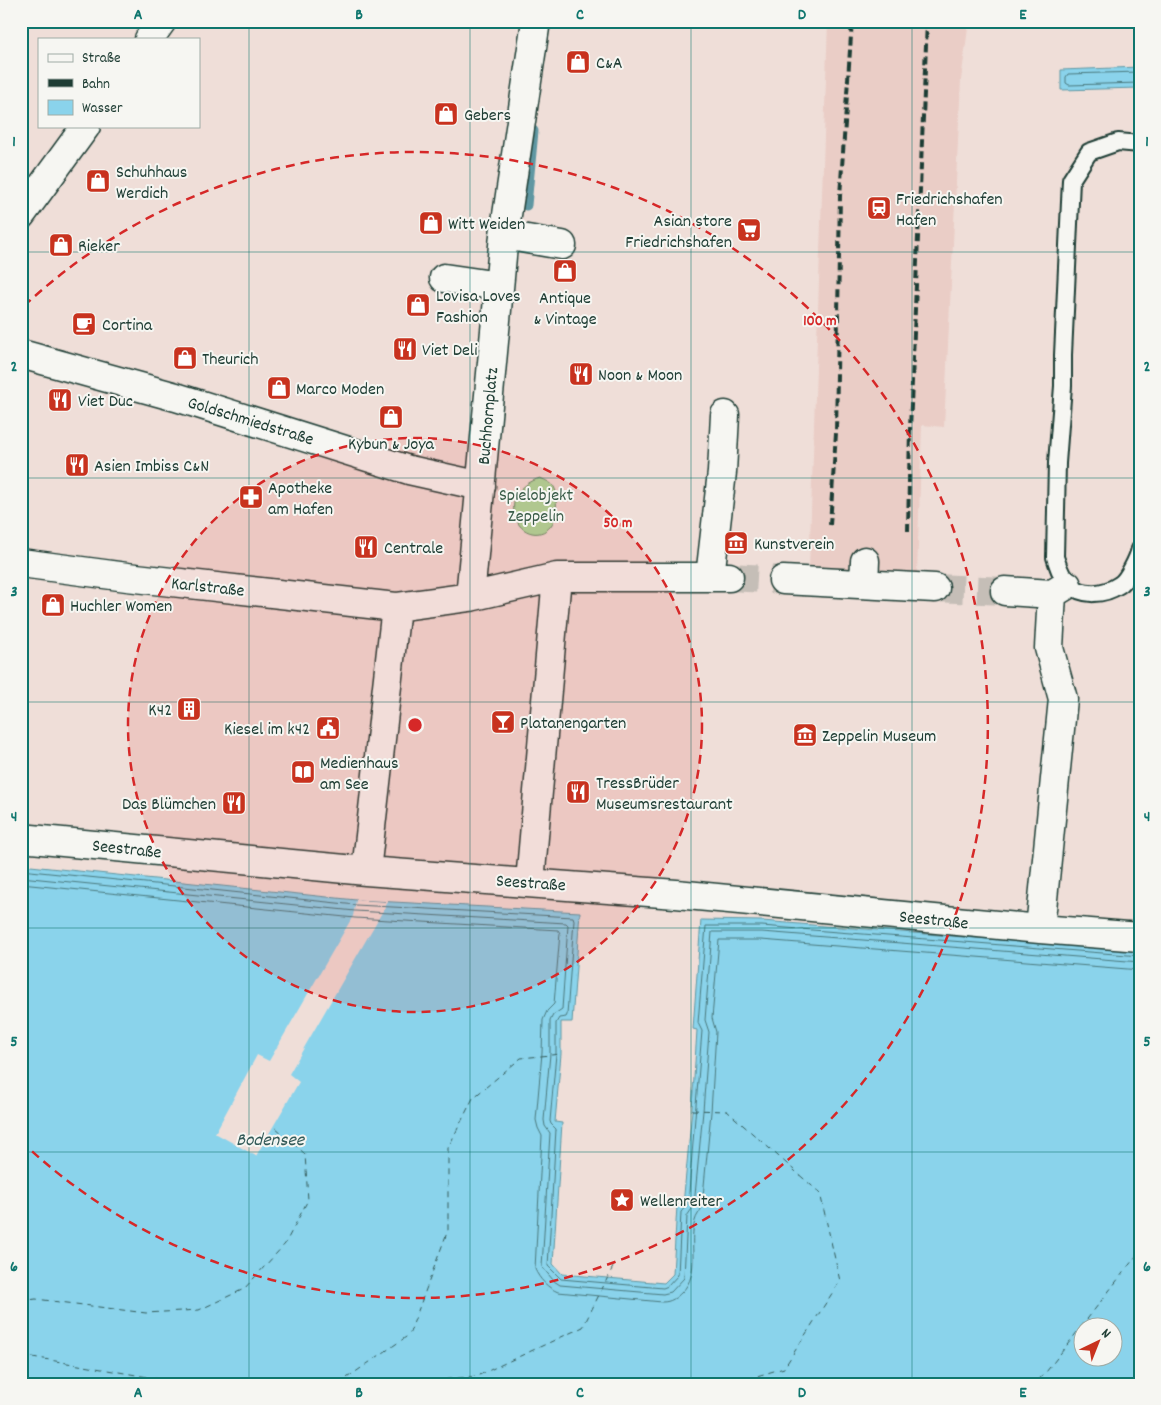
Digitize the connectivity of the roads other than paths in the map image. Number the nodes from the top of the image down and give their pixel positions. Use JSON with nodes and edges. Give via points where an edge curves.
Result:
{"nodes":[{"id":1,"x":162,"y":21,"type":"edge"},
{"id":2,"x":536,"y":21,"type":"edge"},
{"id":3,"x":150,"y":38,"type":"edge"},
{"id":4,"x":85,"y":128,"type":"edge"},
{"id":5,"x":1140,"y":144,"type":"edge"},
{"id":6,"x":21,"y":216,"type":"edge"},
{"id":7,"x":504,"y":235,"type":"junction"},
{"id":8,"x":562,"y":245,"type":"dead end"},
{"id":9,"x":444,"y":278,"type":"dead end"},
{"id":10,"x":499,"y":286,"type":"junction"},
{"id":11,"x":21,"y":354,"type":"edge"},
{"id":12,"x":725,"y":415,"type":"dead end"},
{"id":13,"x":480,"y":486,"type":"junction"},
{"id":14,"x":1140,"y":549,"type":"edge"},
{"id":15,"x":21,"y":563,"type":"edge"},
{"id":16,"x":557,"y":577,"type":"junction"},
{"id":17,"x":783,"y":580,"type":"tunnel mouth"},
{"id":18,"x":935,"y":588,"type":"tunnel mouth"},
{"id":19,"x":1060,"y":589,"type":"junction"},
{"id":20,"x":1005,"y":591,"type":"tunnel mouth"},
{"id":21,"x":470,"y":597,"type":"junction"},
{"id":22,"x":396,"y":607,"type":"junction"},
{"id":23,"x":21,"y":838,"type":"edge"},
{"id":24,"x":366,"y":871,"type":"junction"},
{"id":25,"x":530,"y":882,"type":"junction"},
{"id":26,"x":1040,"y":929,"type":"junction"},
{"id":27,"x":1140,"y":937,"type":"edge"}],
"edges":[{"from":1,"to":3,"type":"street"},
{"from":2,"to":7,"type":"street","name":"Buchhornplatz"},
{"from":4,"to":6,"type":"street"},
{"from":5,"to":19,"type":"lane","via":[[1118,142],[1089,152],[1071,180],[1057,463],[1055,557],[1060,570]]},
{"from":7,"to":8,"type":"street"},
{"from":7,"to":10,"type":"street","name":"Buchhornplatz"},
{"from":9,"to":10,"type":"street"},
{"from":10,"to":13,"type":"street","name":"Buchhornplatz"},
{"from":11,"to":13,"type":"street","name":"Goldschmiedstraße","via":[[176,397],[409,470]]},
{"from":12,"to":16,"type":"street","via":[[720,577]]},
{"from":13,"to":21,"type":"street","name":"Buchhornplatz"},
{"from":14,"to":19,"type":"lane","via":[[1121,585],[1098,594]]},
{"from":15,"to":22,"type":"street","name":"Karlstraße"},
{"from":16,"to":21,"type":"street"},
{"from":16,"to":25,"type":"street"},
{"from":17,"to":18,"type":"street","via":[[865,572]]},
{"from":19,"to":20,"type":"street"},
{"from":19,"to":26,"type":"street","via":[[1049,648],[1063,699]]},
{"from":21,"to":22,"type":"street"},
{"from":22,"to":24,"type":"street"},
{"from":23,"to":24,"type":"street","name":"Seestraße"},
{"from":24,"to":25,"type":"street","name":"Seestraße"},
{"from":25,"to":26,"type":"street","name":"Seestraße"},
{"from":26,"to":27,"type":"street","name":"Seestraße"}]}
